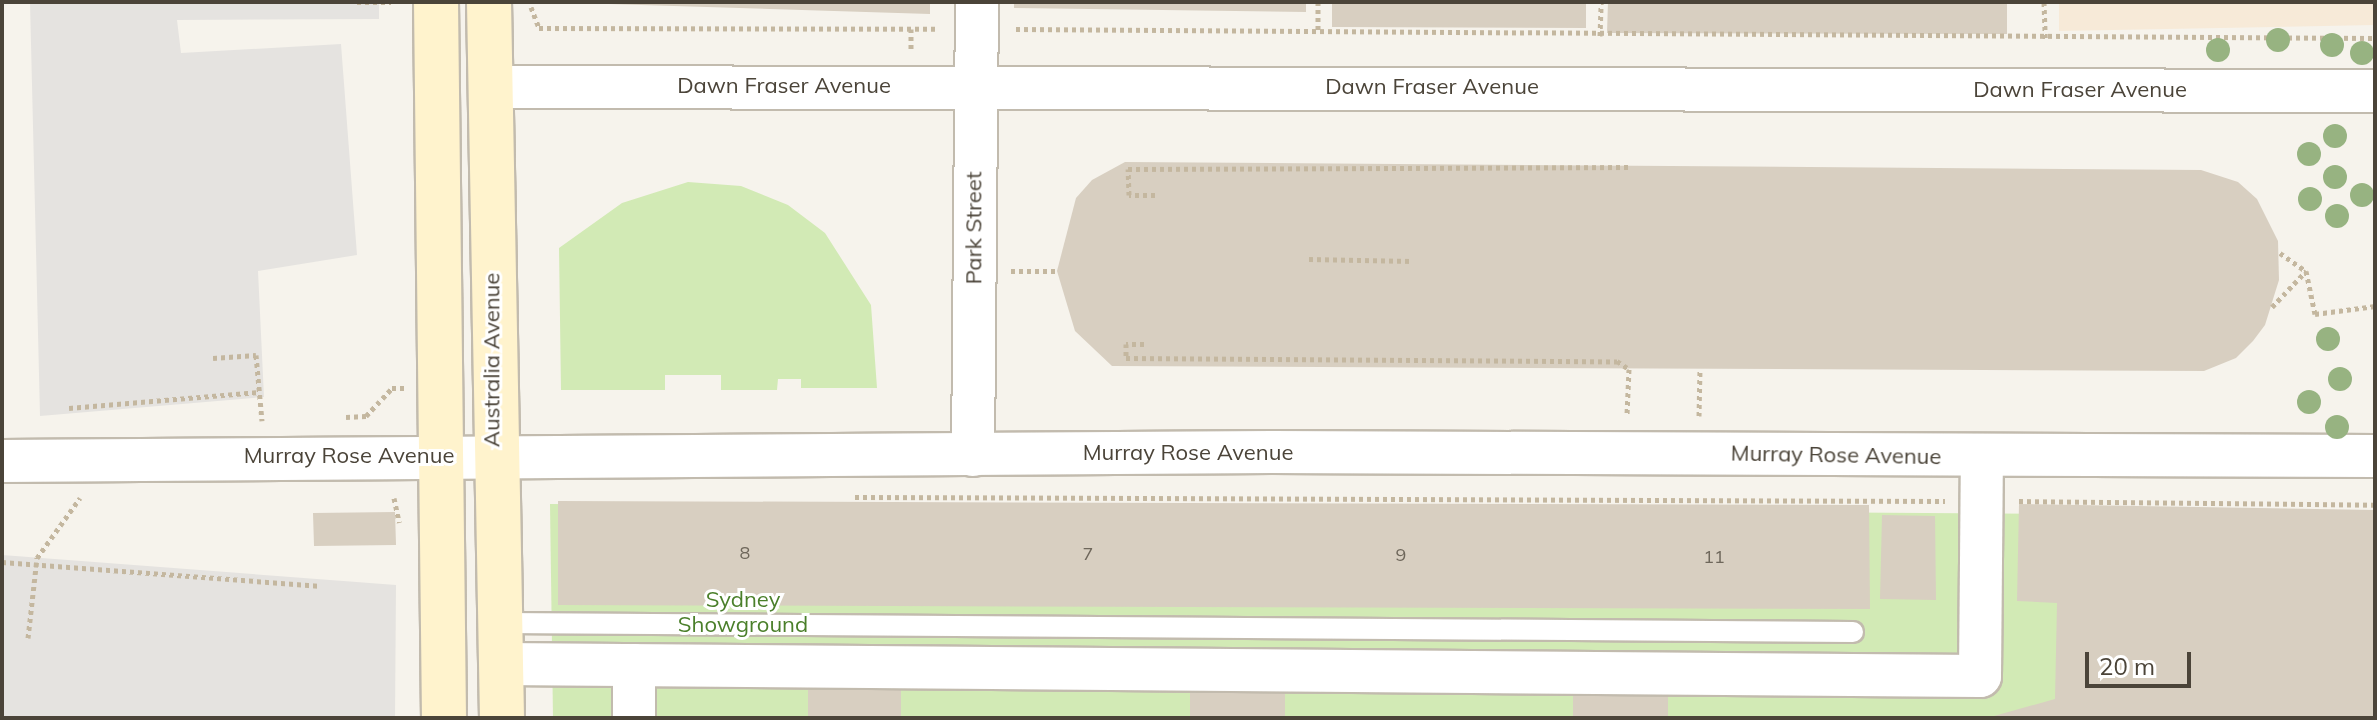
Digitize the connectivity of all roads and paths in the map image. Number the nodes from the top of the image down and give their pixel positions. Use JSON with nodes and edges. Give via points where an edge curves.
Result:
{"nodes":[{"id":1,"x":357,"y":2,"type":"edge"},
{"id":2,"x":391,"y":2,"type":"edge"},
{"id":3,"x":436,"y":2,"type":"edge"},
{"id":4,"x":489,"y":2,"type":"edge"},
{"id":5,"x":529,"y":2,"type":"edge"},
{"id":6,"x":1318,"y":2,"type":"edge"},
{"id":7,"x":1601,"y":2,"type":"edge"},
{"id":8,"x":2044,"y":2,"type":"edge"},
{"id":9,"x":977,"y":20,"type":"edge"},
{"id":10,"x":911,"y":29,"type":"junction"},
{"id":11,"x":1318,"y":32,"type":"junction"},
{"id":12,"x":1600,"y":36,"type":"junction"},
{"id":13,"x":2375,"y":38,"type":"edge"},
{"id":14,"x":2045,"y":40,"type":"junction"},
{"id":15,"x":911,"y":51,"type":"dead end"},
{"id":16,"x":976,"y":86,"type":"junction"},
{"id":17,"x":490,"y":87,"type":"junction"},
{"id":18,"x":2375,"y":91,"type":"edge"},
{"id":19,"x":1632,"y":167,"type":"dead end"},
{"id":20,"x":1155,"y":195,"type":"dead end"},
{"id":21,"x":2280,"y":253,"type":"dead end"},
{"id":22,"x":1309,"y":259,"type":"dead end"},
{"id":23,"x":1412,"y":261,"type":"dead end"},
{"id":24,"x":2306,"y":271,"type":"junction"},
{"id":25,"x":2375,"y":306,"type":"edge"},
{"id":26,"x":2272,"y":307,"type":"dead end"},
{"id":27,"x":1144,"y":344,"type":"dead end"},
{"id":28,"x":213,"y":358,"type":"dead end"},
{"id":29,"x":1629,"y":369,"type":"dead end"},
{"id":30,"x":1700,"y":369,"type":"dead end"},
{"id":31,"x":259,"y":392,"type":"junction"},
{"id":32,"x":69,"y":408,"type":"dead end"},
{"id":33,"x":262,"y":421,"type":"dead end"},
{"id":34,"x":1698,"y":453,"type":"junction"},
{"id":35,"x":973,"y":455,"type":"junction"},
{"id":36,"x":492,"y":456,"type":"junction"},
{"id":37,"x":1982,"y":456,"type":"junction"},
{"id":38,"x":2375,"y":456,"type":"edge"},
{"id":39,"x":439,"y":457,"type":"junction"},
{"id":40,"x":2,"y":461,"type":"edge"},
{"id":41,"x":845,"y":497,"type":"dead end"},
{"id":42,"x":1980,"y":501,"type":"junction"},
{"id":43,"x":2375,"y":505,"type":"edge"},
{"id":44,"x":66,"y":519,"type":"dead end"},
{"id":45,"x":2,"y":562,"type":"edge"},
{"id":46,"x":36,"y":562,"type":"junction"},
{"id":47,"x":318,"y":586,"type":"dead end"},
{"id":48,"x":1853,"y":632,"type":"dead end"},
{"id":49,"x":28,"y":638,"type":"dead end"},
{"id":50,"x":502,"y":643,"type":"junction"},
{"id":51,"x":634,"y":665,"type":"junction"},
{"id":52,"x":444,"y":718,"type":"edge"},
{"id":53,"x":502,"y":718,"type":"edge"},
{"id":54,"x":634,"y":718,"type":"edge"}],
"edges":[{"from":1,"to":2,"type":"path"},
{"from":3,"to":39,"type":"main road"},
{"from":4,"to":17,"type":"main road","name":"Australia Avenue"},
{"from":5,"to":10,"type":"path","via":[[539,28]]},
{"from":6,"to":11,"type":"path"},
{"from":7,"to":12,"type":"path"},
{"from":8,"to":14,"type":"path"},
{"from":9,"to":10,"type":"path"},
{"from":9,"to":11,"type":"path"},
{"from":9,"to":16,"type":"street","name":"Park Street"},
{"from":10,"to":15,"type":"path"},
{"from":11,"to":12,"type":"path"},
{"from":12,"to":14,"type":"path"},
{"from":13,"to":14,"type":"path"},
{"from":16,"to":17,"type":"street","name":"Dawn Fraser Avenue"},
{"from":16,"to":18,"type":"street","name":"Dawn Fraser Avenue"},
{"from":16,"to":35,"type":"street","name":"Park Street"},
{"from":17,"to":36,"type":"main road","name":"Australia Avenue"},
{"from":19,"to":20,"type":"path","via":[[1128,169],[1129,195]]},
{"from":21,"to":24,"type":"path"},
{"from":22,"to":23,"type":"path"},
{"from":24,"to":25,"type":"path","via":[[2315,314]]},
{"from":24,"to":26,"type":"path"},
{"from":27,"to":29,"type":"path","via":[[1126,344],[1126,358],[1617,361]]},
{"from":28,"to":31,"type":"path","via":[[256,355]]},
{"from":30,"to":34,"type":"path"},
{"from":31,"to":32,"type":"path"},
{"from":31,"to":33,"type":"path"},
{"from":34,"to":35,"type":"street","name":"Murray Rose Avenue"},
{"from":34,"to":37,"type":"street","name":"Murray Rose Avenue"},
{"from":35,"to":36,"type":"street","name":"Murray Rose Avenue"},
{"from":36,"to":39,"type":"street","name":"Murray Rose Avenue"},
{"from":36,"to":50,"type":"main road","name":"Australia Avenue"},
{"from":37,"to":38,"type":"street","name":"Murray Rose Avenue"},
{"from":37,"to":42,"type":"street"},
{"from":39,"to":40,"type":"street","name":"Murray Rose Avenue"},
{"from":39,"to":52,"type":"main road"},
{"from":41,"to":42,"type":"path"},
{"from":42,"to":43,"type":"path"},
{"from":42,"to":51,"type":"street","via":[[1980,676]]},
{"from":44,"to":46,"type":"path"},
{"from":45,"to":46,"type":"path"},
{"from":46,"to":47,"type":"path"},
{"from":46,"to":49,"type":"path"},
{"from":48,"to":50,"type":"lane"},
{"from":50,"to":51,"type":"street"},
{"from":50,"to":53,"type":"main road","name":"Australia Avenue"},
{"from":51,"to":54,"type":"street"}]}
